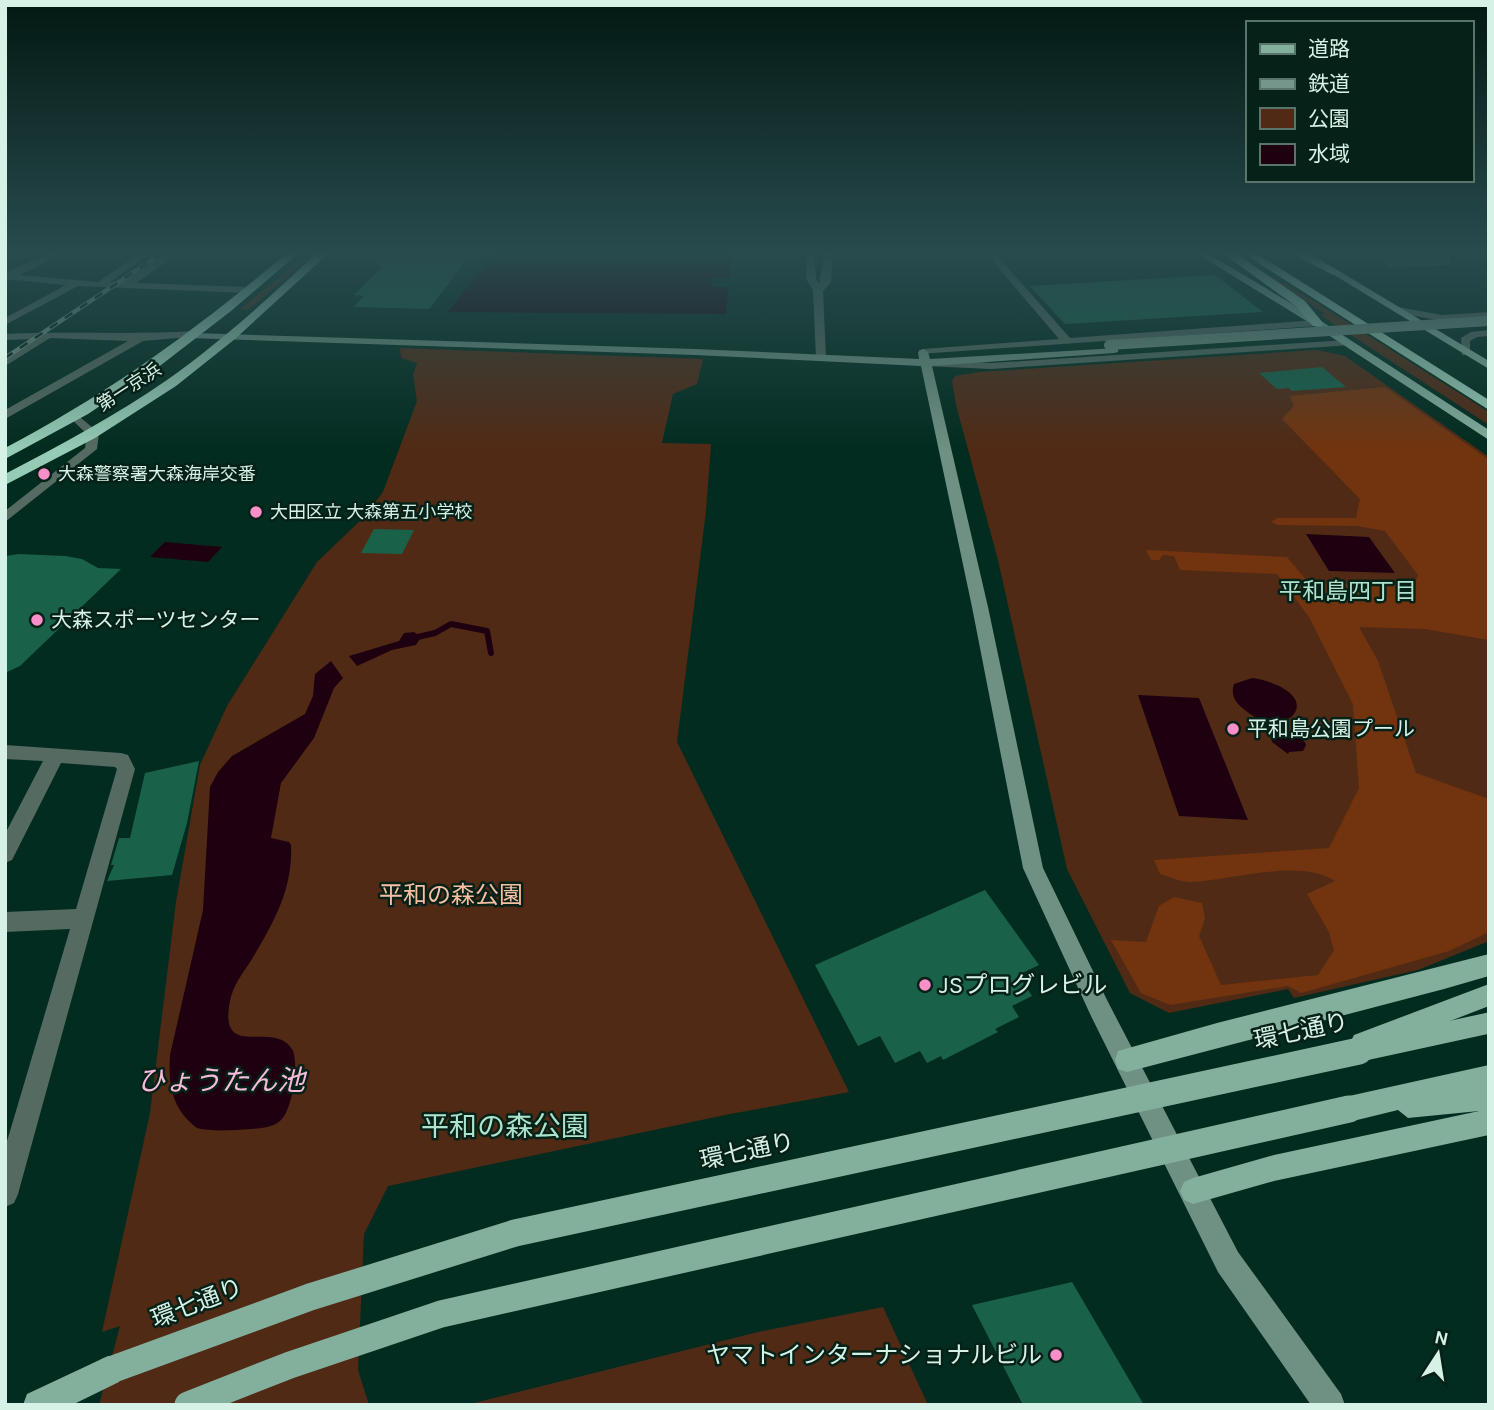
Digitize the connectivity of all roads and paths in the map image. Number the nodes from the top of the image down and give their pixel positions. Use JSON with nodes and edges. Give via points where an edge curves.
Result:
{"nodes":[{"id":1,"x":215,"y":318,"type":"edge"},
{"id":2,"x":253,"y":318,"type":"edge"},
{"id":3,"x":819,"y":318,"type":"edge"},
{"id":4,"x":1040,"y":318,"type":"edge"},
{"id":5,"x":1042,"y":318,"type":"edge"},
{"id":6,"x":1308,"y":318,"type":"edge"},
{"id":7,"x":1312,"y":318,"type":"edge"},
{"id":8,"x":1351,"y":318,"type":"edge"},
{"id":9,"x":1368,"y":318,"type":"edge"},
{"id":10,"x":1410,"y":318,"type":"edge"},
{"id":11,"x":1489,"y":321,"type":"edge"},
{"id":12,"x":1317,"y":323,"type":"junction"},
{"id":13,"x":1489,"y":327,"type":"edge"},
{"id":14,"x":197,"y":332,"type":"junction"},
{"id":15,"x":237,"y":332,"type":"junction"},
{"id":16,"x":1489,"y":334,"type":"edge"},
{"id":17,"x":48,"y":335,"type":"junction"},
{"id":18,"x":5,"y":337,"type":"edge"},
{"id":19,"x":141,"y":338,"type":"junction"},
{"id":20,"x":1061,"y":341,"type":"junction"},
{"id":21,"x":1347,"y":342,"type":"junction"},
{"id":22,"x":1111,"y":348,"type":"junction"},
{"id":23,"x":1466,"y":353,"type":"junction"},
{"id":24,"x":820,"y":354,"type":"junction"},
{"id":25,"x":924,"y":358,"type":"junction"},
{"id":26,"x":5,"y":363,"type":"edge"},
{"id":27,"x":1489,"y":366,"type":"edge"},
{"id":28,"x":1420,"y":391,"type":"junction"},
{"id":29,"x":1489,"y":393,"type":"edge"},
{"id":30,"x":1489,"y":406,"type":"edge"},
{"id":31,"x":5,"y":415,"type":"edge"},
{"id":32,"x":75,"y":417,"type":"junction"},
{"id":33,"x":93,"y":433,"type":"junction"},
{"id":34,"x":1489,"y":436,"type":"edge"},
{"id":35,"x":1489,"y":445,"type":"edge"},
{"id":36,"x":5,"y":454,"type":"edge"},
{"id":37,"x":5,"y":480,"type":"edge"},
{"id":38,"x":6,"y":517,"type":"edge"},
{"id":39,"x":5,"y":752,"type":"edge"},
{"id":40,"x":56,"y":755,"type":"junction"},
{"id":41,"x":5,"y":854,"type":"edge"},
{"id":42,"x":83,"y":918,"type":"junction"},
{"id":43,"x":5,"y":922,"type":"edge"},
{"id":44,"x":1489,"y":965,"type":"edge"},
{"id":45,"x":1489,"y":995,"type":"edge"},
{"id":46,"x":1489,"y":1023,"type":"edge"},
{"id":47,"x":1320,"y":1059,"type":"junction"},
{"id":48,"x":1127,"y":1060,"type":"junction"},
{"id":49,"x":1489,"y":1077,"type":"edge"},
{"id":50,"x":1489,"y":1098,"type":"edge"},
{"id":51,"x":1349,"y":1109,"type":"junction"},
{"id":52,"x":1489,"y":1122,"type":"edge"},
{"id":53,"x":11,"y":1148,"type":"edge"},
{"id":54,"x":1193,"y":1191,"type":"junction"},
{"id":55,"x":5,"y":1194,"type":"edge"},
{"id":56,"x":38,"y":1405,"type":"edge"},
{"id":57,"x":188,"y":1405,"type":"edge"},
{"id":58,"x":1330,"y":1405,"type":"edge"}],
"edges":[{"from":1,"to":14,"type":"highway","name":"第一京浜"},
{"from":2,"to":15,"type":"highway","name":"第一京浜"},
{"from":3,"to":24,"type":"street"},
{"from":4,"to":20,"type":"street"},
{"from":5,"to":20,"type":"street"},
{"from":6,"to":12,"type":"main road"},
{"from":7,"to":12,"type":"highway"},
{"from":8,"to":30,"type":"highway"},
{"from":9,"to":29,"type":"highway"},
{"from":10,"to":23,"type":"main road"},
{"from":11,"to":22,"type":"street","bridge":true},
{"from":12,"to":20,"type":"street"},
{"from":12,"to":21,"type":"main road"},
{"from":13,"to":22,"type":"street"},
{"from":14,"to":15,"type":"street"},
{"from":14,"to":19,"type":"street"},
{"from":14,"to":32,"type":"highway","name":"第一京浜"},
{"from":15,"to":24,"type":"street"},
{"from":15,"to":33,"type":"highway","name":"第一京浜","via":[[171,383]]},
{"from":16,"to":23,"type":"street","via":[[1465,340]]},
{"from":17,"to":18,"type":"street"},
{"from":17,"to":19,"type":"street"},
{"from":17,"to":26,"type":"street"},
{"from":19,"to":31,"type":"street"},
{"from":20,"to":25,"type":"street"},
{"from":21,"to":25,"type":"street","via":[[991,366]]},
{"from":21,"to":28,"type":"main road"},
{"from":22,"to":25,"type":"street"},
{"from":23,"to":27,"type":"main road"},
{"from":24,"to":25,"type":"street"},
{"from":25,"to":48,"type":"street","via":[[1033,868]]},
{"from":28,"to":34,"type":"main road"},
{"from":28,"to":35,"type":"main road"},
{"from":32,"to":33,"type":"street"},
{"from":32,"to":36,"type":"highway","name":"第一京浜"},
{"from":33,"to":37,"type":"highway","name":"第一京浜"},
{"from":33,"to":38,"type":"street","via":[[86,455]]},
{"from":39,"to":40,"type":"street"},
{"from":40,"to":41,"type":"street"},
{"from":40,"to":42,"type":"street","via":[[121,760],[126,769]]},
{"from":42,"to":43,"type":"street"},
{"from":42,"to":53,"type":"street"},
{"from":44,"to":48,"type":"main road"},
{"from":45,"to":47,"type":"main road","bridge":true},
{"from":46,"to":47,"type":"main road","name":"環七通り","bridge":true},
{"from":47,"to":56,"type":"main road","name":"環七通り","bridge":true,"via":[[515,1233],[213,1328]]},
{"from":48,"to":54,"type":"street"},
{"from":49,"to":51,"type":"main road"},
{"from":50,"to":51,"type":"main road"},
{"from":51,"to":57,"type":"main road","bridge":true,"via":[[441,1314]]},
{"from":52,"to":54,"type":"main road","via":[[1274,1168]]},
{"from":53,"to":55,"type":"street"},
{"from":54,"to":58,"type":"street","via":[[1228,1262]]}]}
